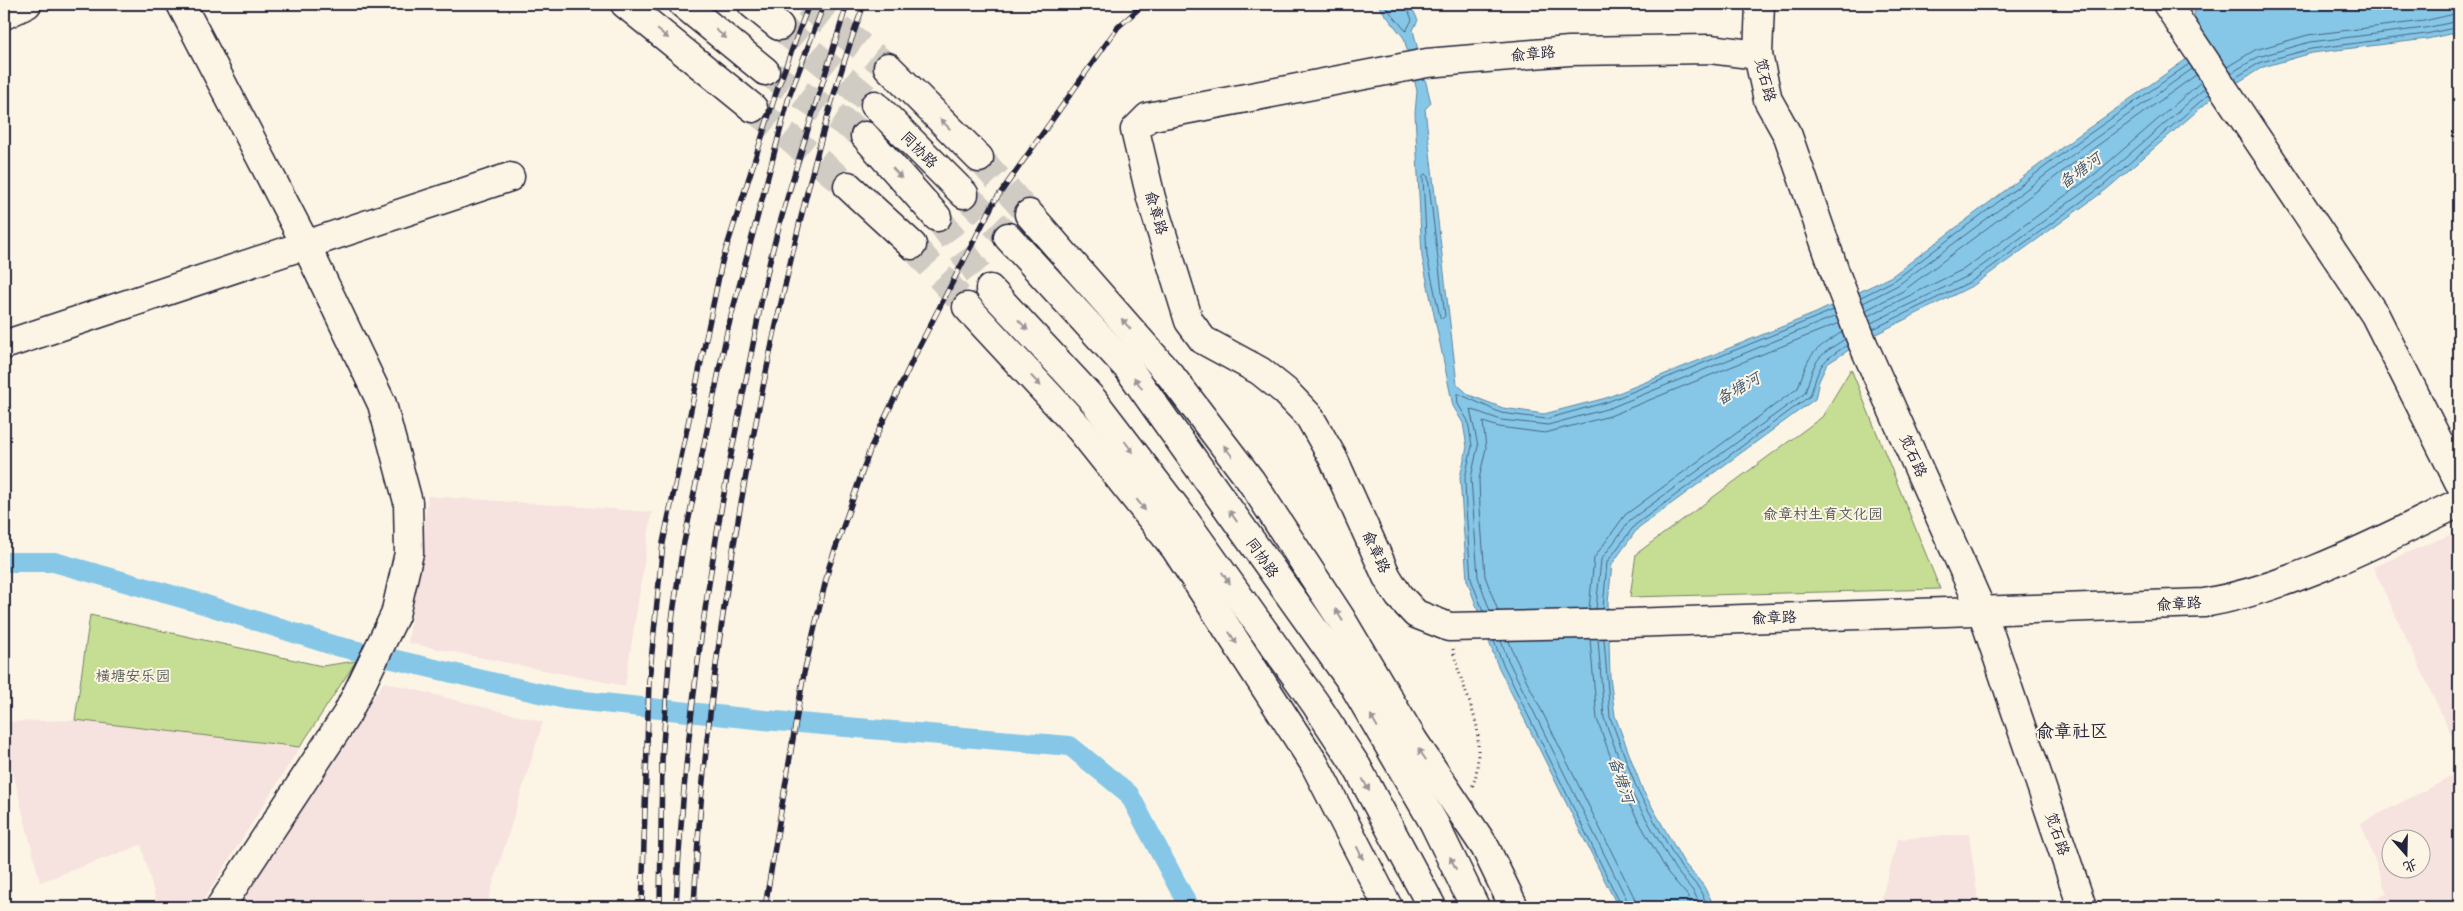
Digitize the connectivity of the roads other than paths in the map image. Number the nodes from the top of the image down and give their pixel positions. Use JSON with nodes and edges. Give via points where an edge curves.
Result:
{"nodes":[{"id":1,"x":27,"y":4,"type":"edge"},
{"id":2,"x":181,"y":4,"type":"edge"},
{"id":3,"x":625,"y":4,"type":"edge"},
{"id":4,"x":683,"y":4,"type":"edge"},
{"id":5,"x":752,"y":4,"type":"edge"},
{"id":6,"x":1760,"y":4,"type":"edge"},
{"id":7,"x":4,"y":15,"type":"edge"},
{"id":8,"x":2174,"y":15,"type":"edge"},
{"id":9,"x":778,"y":26,"type":"tunnel mouth"},
{"id":10,"x":1758,"y":56,"type":"junction"},
{"id":11,"x":888,"y":67,"type":"tunnel mouth"},
{"id":12,"x":766,"y":71,"type":"tunnel mouth"},
{"id":13,"x":875,"y":105,"type":"tunnel mouth"},
{"id":14,"x":753,"y":108,"type":"tunnel mouth"},
{"id":15,"x":865,"y":136,"type":"tunnel mouth"},
{"id":16,"x":980,"y":158,"type":"tunnel mouth"},
{"id":17,"x":510,"y":177,"type":"dead end"},
{"id":18,"x":848,"y":186,"type":"tunnel mouth"},
{"id":19,"x":964,"y":194,"type":"tunnel mouth"},
{"id":20,"x":1029,"y":214,"type":"tunnel mouth"},
{"id":21,"x":937,"y":217,"type":"tunnel mouth"},
{"id":22,"x":1008,"y":238,"type":"tunnel mouth"},
{"id":23,"x":912,"y":245,"type":"tunnel mouth"},
{"id":24,"x":306,"y":246,"type":"junction"},
{"id":25,"x":990,"y":289,"type":"tunnel mouth"},
{"id":26,"x":967,"y":307,"type":"tunnel mouth"},
{"id":27,"x":4,"y":345,"type":"edge"},
{"id":28,"x":2459,"y":482,"type":"edge"},
{"id":29,"x":2459,"y":503,"type":"edge"},
{"id":30,"x":1982,"y":611,"type":"junction"},
{"id":31,"x":1430,"y":905,"type":"edge"},
{"id":32,"x":220,"y":907,"type":"edge"},
{"id":33,"x":1388,"y":907,"type":"edge"},
{"id":34,"x":1475,"y":907,"type":"edge"},
{"id":35,"x":1514,"y":907,"type":"edge"},
{"id":36,"x":2082,"y":907,"type":"edge"}],
"edges":[{"from":1,"to":7,"type":"street"},
{"from":2,"to":24,"type":"street"},
{"from":3,"to":14,"type":"street","one_way":true},
{"from":4,"to":12,"type":"street","one_way":true},
{"from":5,"to":9,"type":"street"},
{"from":6,"to":10,"type":"street","name":"笕石路"},
{"from":8,"to":28,"type":"street","via":[[2375,314]]},
{"from":10,"to":30,"type":"street","name":"笕石路","via":[[1768,100],[1788,136],[1863,344]]},
{"from":10,"to":30,"type":"street","name":"俞章路","via":[[1710,49],[1569,51],[1427,63],[1148,117],[1135,130],[1151,198],[1189,321],[1203,340],[1260,371],[1309,416],[1333,458],[1387,577],[1416,614],[1449,626]]},
{"from":16,"to":11,"type":"street","one_way":true},
{"from":13,"to":19,"type":"street","name":"同协路"},
{"from":15,"to":21,"type":"street","name":"同协路","one_way":true},
{"from":17,"to":24,"type":"street"},
{"from":18,"to":23,"type":"street"},
{"from":35,"to":20,"type":"street","one_way":true,"via":[[1484,847],[1251,481],[1171,376]]},
{"from":34,"to":22,"type":"street","name":"同协路","one_way":true,"via":[[1434,824],[1353,684],[1128,368]]},
{"from":24,"to":27,"type":"street"},
{"from":24,"to":32,"type":"street","via":[[382,404],[408,502],[409,553],[391,623],[347,714]]},
{"from":25,"to":31,"type":"street","one_way":true,"via":[[1093,400],[1186,522],[1357,767]]},
{"from":26,"to":33,"type":"street","one_way":true,"via":[[1081,430],[1175,548],[1314,763]]},
{"from":29,"to":30,"type":"street","name":"俞章路","via":[[2333,563],[2239,597],[2204,603]]},
{"from":30,"to":36,"type":"street","name":"笕石路"}]}
